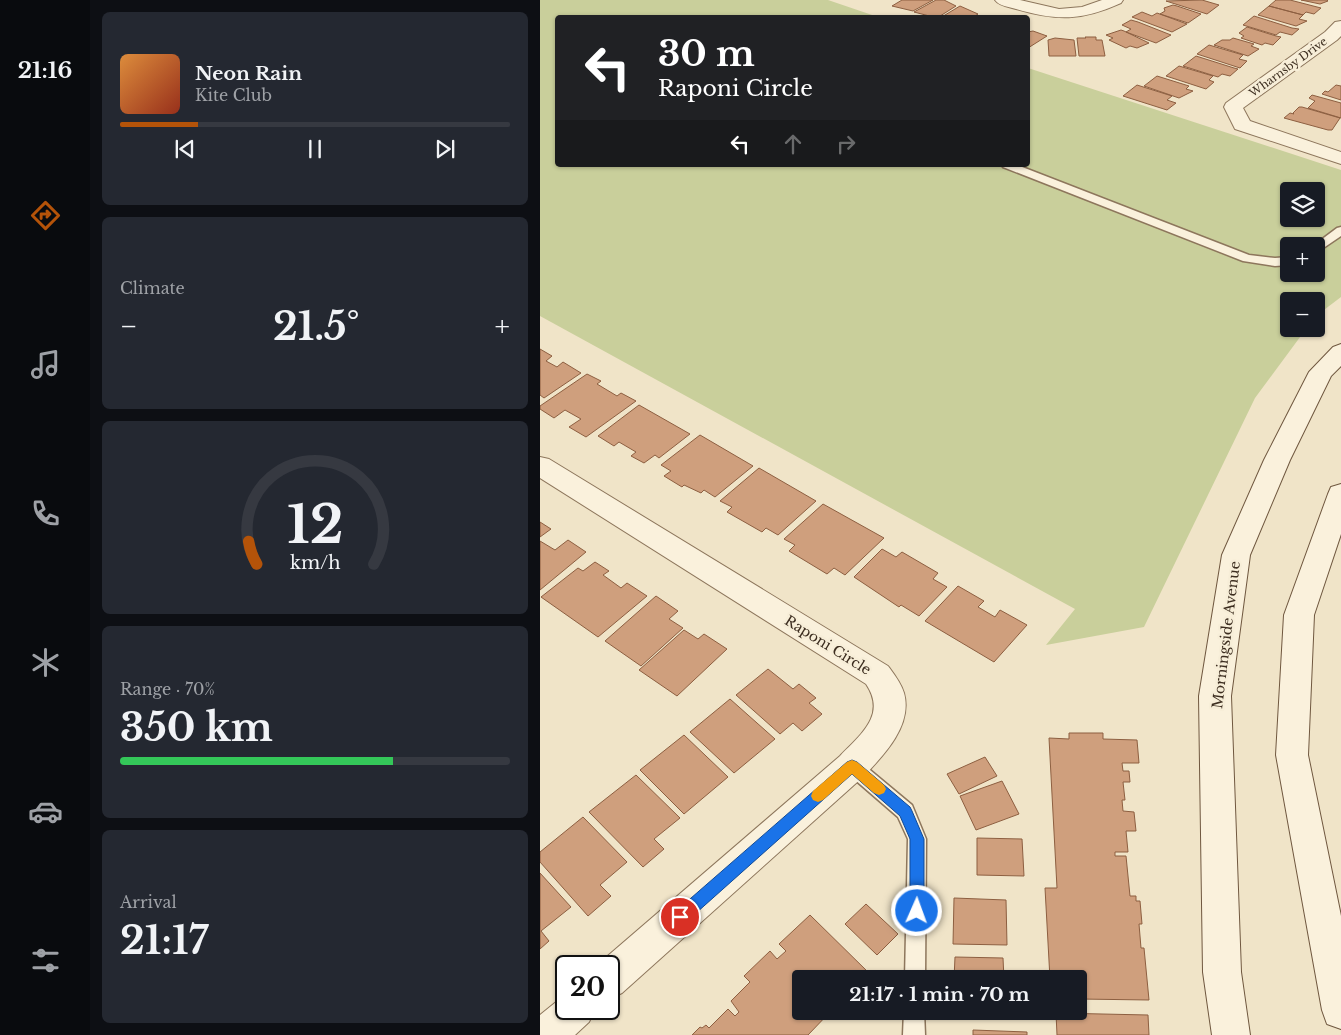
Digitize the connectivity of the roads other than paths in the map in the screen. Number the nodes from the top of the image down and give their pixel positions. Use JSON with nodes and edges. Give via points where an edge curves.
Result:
{"nodes":[{"id":1,"x":1003,"y":0,"type":"edge"},
{"id":2,"x":1115,"y":0,"type":"edge"},
{"id":3,"x":1341,"y":26,"type":"edge"},
{"id":4,"x":1341,"y":158,"type":"edge"},
{"id":5,"x":1012,"y":167,"type":"edge"},
{"id":6,"x":1341,"y":230,"type":"edge"},
{"id":7,"x":1325,"y":243,"type":"edge"},
{"id":8,"x":1280,"y":262,"type":"edge"},
{"id":9,"x":1341,"y":352,"type":"edge"},
{"id":10,"x":540,"y":466,"type":"edge"},
{"id":11,"x":1341,"y":494,"type":"edge"},
{"id":12,"x":852,"y":766,"type":"junction"},
{"id":13,"x":620,"y":970,"type":"edge"},
{"id":14,"x":915,"y":970,"type":"edge"},
{"id":15,"x":1341,"y":1010,"type":"edge"},
{"id":16,"x":563,"y":1020,"type":"edge"},
{"id":17,"x":914,"y":1020,"type":"edge"},
{"id":18,"x":546,"y":1035,"type":"edge"},
{"id":19,"x":914,"y":1035,"type":"edge"},
{"id":20,"x":1231,"y":1035,"type":"edge"}],
"edges":[{"from":1,"to":2,"type":"street","via":[[1047,14],[1076,14],[1095,10]]},
{"from":3,"to":4,"type":"street","name":"Wharnsby Drive","via":[[1233,107],[1242,125]]},
{"from":5,"to":8,"type":"lane","via":[[1247,258]]},
{"from":6,"to":7,"type":"lane"},
{"from":9,"to":20,"type":"street","name":"Morningside Avenue","via":[[1321,372],[1277,460],[1236,555],[1215,696],[1222,972]]},
{"from":10,"to":12,"type":"street","name":"Raponi Circle","via":[[877,675],[888,692],[889,715],[880,737]]},
{"from":11,"to":15,"type":"street","via":[[1300,615],[1292,755]]},
{"from":12,"to":13,"type":"street","name":"Raponi Circle"},
{"from":12,"to":14,"type":"lane","via":[[905,811],[917,839]]},
{"from":16,"to":18,"type":"street"},
{"from":17,"to":19,"type":"lane"}]}
